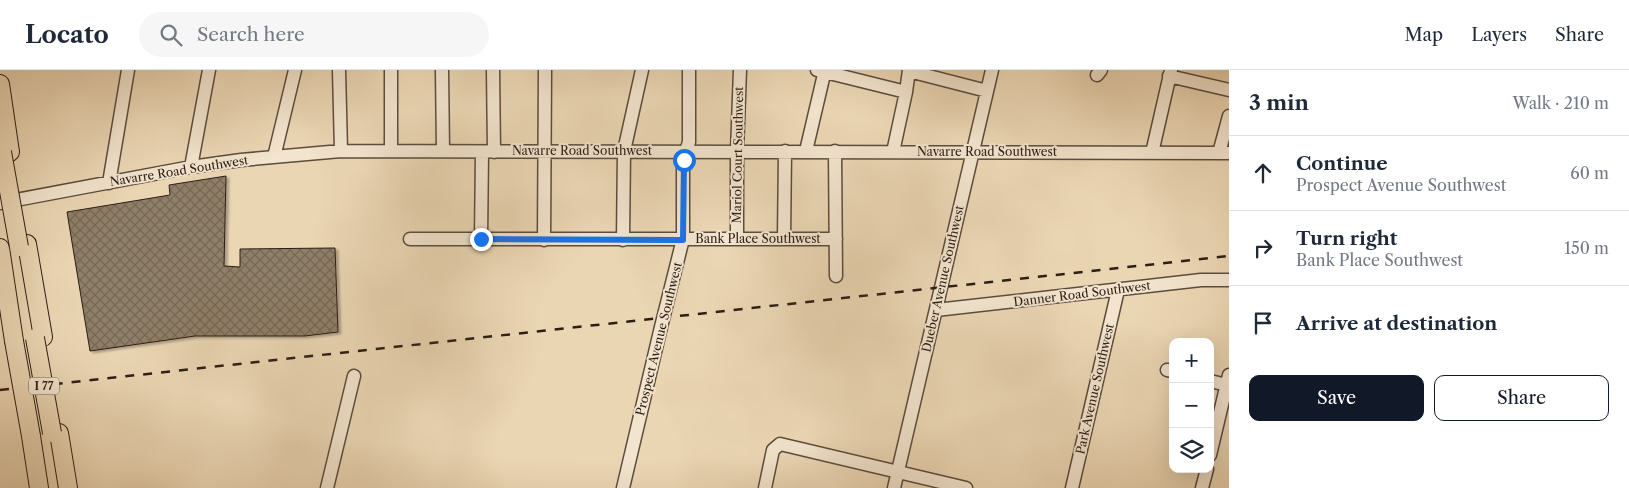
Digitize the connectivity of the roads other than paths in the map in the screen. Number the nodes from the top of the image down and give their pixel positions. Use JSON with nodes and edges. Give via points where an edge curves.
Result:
{"nodes":[{"id":1,"x":128,"y":70,"type":"edge"},
{"id":2,"x":209,"y":70,"type":"edge"},
{"id":3,"x":295,"y":70,"type":"edge"},
{"id":4,"x":340,"y":70,"type":"edge"},
{"id":5,"x":391,"y":70,"type":"edge"},
{"id":6,"x":442,"y":70,"type":"edge"},
{"id":7,"x":494,"y":70,"type":"edge"},
{"id":8,"x":545,"y":70,"type":"edge"},
{"id":9,"x":642,"y":70,"type":"edge"},
{"id":10,"x":689,"y":70,"type":"edge"},
{"id":11,"x":740,"y":70,"type":"edge"},
{"id":12,"x":909,"y":70,"type":"edge"},
{"id":13,"x":992,"y":70,"type":"edge"},
{"id":14,"x":822,"y":71,"type":"edge"},
{"id":15,"x":1170,"y":73,"type":"edge"},
{"id":16,"x":0,"y":84,"type":"edge"},
{"id":17,"x":987,"y":90,"type":"junction"},
{"id":18,"x":1229,"y":90,"type":"edge"},
{"id":19,"x":906,"y":92,"type":"junction"},
{"id":20,"x":1229,"y":116,"type":"edge"},
{"id":21,"x":4,"y":148,"type":"edge"},
{"id":22,"x":341,"y":151,"type":"junction"},
{"id":23,"x":390,"y":151,"type":"junction"},
{"id":24,"x":443,"y":151,"type":"junction"},
{"id":25,"x":624,"y":151,"type":"junction"},
{"id":26,"x":686,"y":151,"type":"junction"},
{"id":27,"x":737,"y":151,"type":"junction"},
{"id":28,"x":785,"y":151,"type":"junction"},
{"id":29,"x":806,"y":151,"type":"junction"},
{"id":30,"x":835,"y":151,"type":"junction"},
{"id":31,"x":488,"y":152,"type":"junction"},
{"id":32,"x":545,"y":152,"type":"junction"},
{"id":33,"x":893,"y":152,"type":"junction"},
{"id":34,"x":972,"y":152,"type":"junction"},
{"id":35,"x":1152,"y":152,"type":"junction"},
{"id":36,"x":1224,"y":153,"type":"edge"},
{"id":37,"x":274,"y":156,"type":"junction"},
{"id":38,"x":191,"y":167,"type":"junction"},
{"id":39,"x":109,"y":183,"type":"junction"},
{"id":40,"x":0,"y":203,"type":"edge"},
{"id":41,"x":410,"y":239,"type":"dead end"},
{"id":42,"x":481,"y":239,"type":"junction"},
{"id":43,"x":736,"y":239,"type":"junction"},
{"id":44,"x":784,"y":239,"type":"junction"},
{"id":45,"x":836,"y":239,"type":"junction"},
{"id":46,"x":544,"y":240,"type":"junction"},
{"id":47,"x":622,"y":240,"type":"junction"},
{"id":48,"x":683,"y":240,"type":"junction"},
{"id":49,"x":0,"y":249,"type":"edge"},
{"id":50,"x":836,"y":276,"type":"dead end"},
{"id":51,"x":0,"y":278,"type":"edge"},
{"id":52,"x":1229,"y":280,"type":"edge"},
{"id":53,"x":1118,"y":290,"type":"junction"},
{"id":54,"x":7,"y":295,"type":"junction"},
{"id":55,"x":936,"y":310,"type":"junction"},
{"id":56,"x":354,"y":376,"type":"dead end"},
{"id":57,"x":1228,"y":380,"type":"edge"},
{"id":58,"x":1214,"y":381,"type":"edge"},
{"id":59,"x":56,"y":433,"type":"junction"},
{"id":60,"x":1214,"y":438,"type":"edge"},
{"id":61,"x":898,"y":472,"type":"junction"},
{"id":62,"x":1206,"y":473,"type":"edge"},
{"id":63,"x":39,"y":488,"type":"edge"},
{"id":64,"x":61,"y":488,"type":"edge"},
{"id":65,"x":68,"y":488,"type":"edge"},
{"id":66,"x":327,"y":488,"type":"edge"},
{"id":67,"x":623,"y":488,"type":"edge"},
{"id":68,"x":764,"y":488,"type":"edge"},
{"id":69,"x":894,"y":488,"type":"edge"},
{"id":70,"x":966,"y":488,"type":"edge"},
{"id":71,"x":1072,"y":488,"type":"edge"},
{"id":72,"x":1202,"y":488,"type":"edge"}],
"edges":[{"from":1,"to":39,"type":"street"},
{"from":2,"to":38,"type":"street"},
{"from":3,"to":37,"type":"street"},
{"from":4,"to":22,"type":"street"},
{"from":5,"to":23,"type":"street"},
{"from":6,"to":24,"type":"street"},
{"from":7,"to":31,"type":"street"},
{"from":8,"to":32,"type":"street"},
{"from":9,"to":25,"type":"street"},
{"from":10,"to":26,"type":"street","name":"Prospect Avenue Southwest","via":[[689,142]]},
{"from":11,"to":27,"type":"street","name":"Mariol Court Southwest"},
{"from":12,"to":17,"type":"street"},
{"from":12,"to":19,"type":"street"},
{"from":13,"to":17,"type":"street","name":"Dueber Avenue Southwest"},
{"from":14,"to":19,"type":"street"},
{"from":14,"to":29,"type":"street"},
{"from":15,"to":18,"type":"street"},
{"from":15,"to":35,"type":"street"},
{"from":16,"to":21,"type":"highway"},
{"from":17,"to":34,"type":"street","name":"Dueber Avenue Southwest"},
{"from":19,"to":33,"type":"street"},
{"from":20,"to":36,"type":"street"},
{"from":21,"to":59,"type":"highway","number":"I 77","bridge":true},
{"from":22,"to":23,"type":"street","name":"Navarre Road Southwest"},
{"from":22,"to":37,"type":"street","name":"Navarre Road Southwest"},
{"from":23,"to":24,"type":"street","name":"Navarre Road Southwest"},
{"from":24,"to":31,"type":"street","name":"Navarre Road Southwest"},
{"from":25,"to":26,"type":"street","name":"Navarre Road Southwest"},
{"from":25,"to":32,"type":"street","name":"Navarre Road Southwest"},
{"from":25,"to":47,"type":"street"},
{"from":26,"to":27,"type":"street","name":"Navarre Road Southwest"},
{"from":26,"to":48,"type":"street","name":"Prospect Avenue Southwest"},
{"from":27,"to":28,"type":"street","name":"Navarre Road Southwest"},
{"from":27,"to":43,"type":"street","name":"Mariol Court Southwest"},
{"from":28,"to":29,"type":"street","name":"Navarre Road Southwest"},
{"from":28,"to":44,"type":"street"},
{"from":29,"to":30,"type":"street","name":"Navarre Road Southwest"},
{"from":30,"to":33,"type":"street","name":"Navarre Road Southwest"},
{"from":30,"to":45,"type":"street"},
{"from":31,"to":32,"type":"street","name":"Navarre Road Southwest"},
{"from":31,"to":42,"type":"street"},
{"from":32,"to":46,"type":"street"},
{"from":33,"to":34,"type":"street","name":"Navarre Road Southwest"},
{"from":34,"to":35,"type":"street","name":"Navarre Road Southwest"},
{"from":34,"to":55,"type":"street","name":"Dueber Avenue Southwest"},
{"from":35,"to":36,"type":"street","name":"Navarre Road Southwest"},
{"from":37,"to":38,"type":"street","name":"Navarre Road Southwest"},
{"from":38,"to":39,"type":"street","name":"Navarre Road Southwest"},
{"from":39,"to":40,"type":"street","name":"Navarre Road Southwest"},
{"from":41,"to":42,"type":"street","name":"Bank Place Southwest"},
{"from":42,"to":46,"type":"street","name":"Bank Place Southwest"},
{"from":43,"to":44,"type":"street","name":"Bank Place Southwest"},
{"from":43,"to":48,"type":"street","name":"Bank Place Southwest"},
{"from":44,"to":45,"type":"street","name":"Bank Place Southwest"},
{"from":45,"to":50,"type":"street"},
{"from":46,"to":47,"type":"street","name":"Bank Place Southwest"},
{"from":47,"to":48,"type":"street","name":"Bank Place Southwest"},
{"from":48,"to":67,"type":"street","name":"Prospect Avenue Southwest"},
{"from":49,"to":54,"type":"highway","number":"I 77"},
{"from":51,"to":54,"type":"highway"},
{"from":52,"to":53,"type":"street","name":"Danner Road Southwest","via":[[1201,280]]},
{"from":53,"to":55,"type":"street","name":"Danner Road Southwest"},
{"from":53,"to":71,"type":"street","name":"Park Avenue Southwest"},
{"from":54,"to":63,"type":"highway","number":"I 77","bridge":true},
{"from":55,"to":61,"type":"street","name":"Dueber Avenue Southwest"},
{"from":56,"to":66,"type":"street"},
{"from":57,"to":58,"type":"street"},
{"from":57,"to":60,"type":"street"},
{"from":59,"to":64,"type":"highway","number":"I 77"},
{"from":59,"to":65,"type":"highway"},
{"from":61,"to":68,"type":"street","via":[[783,444],[775,447]]},
{"from":61,"to":69,"type":"street","name":"Dueber Avenue Southwest"},
{"from":61,"to":70,"type":"street"},
{"from":62,"to":72,"type":"street"}]}
